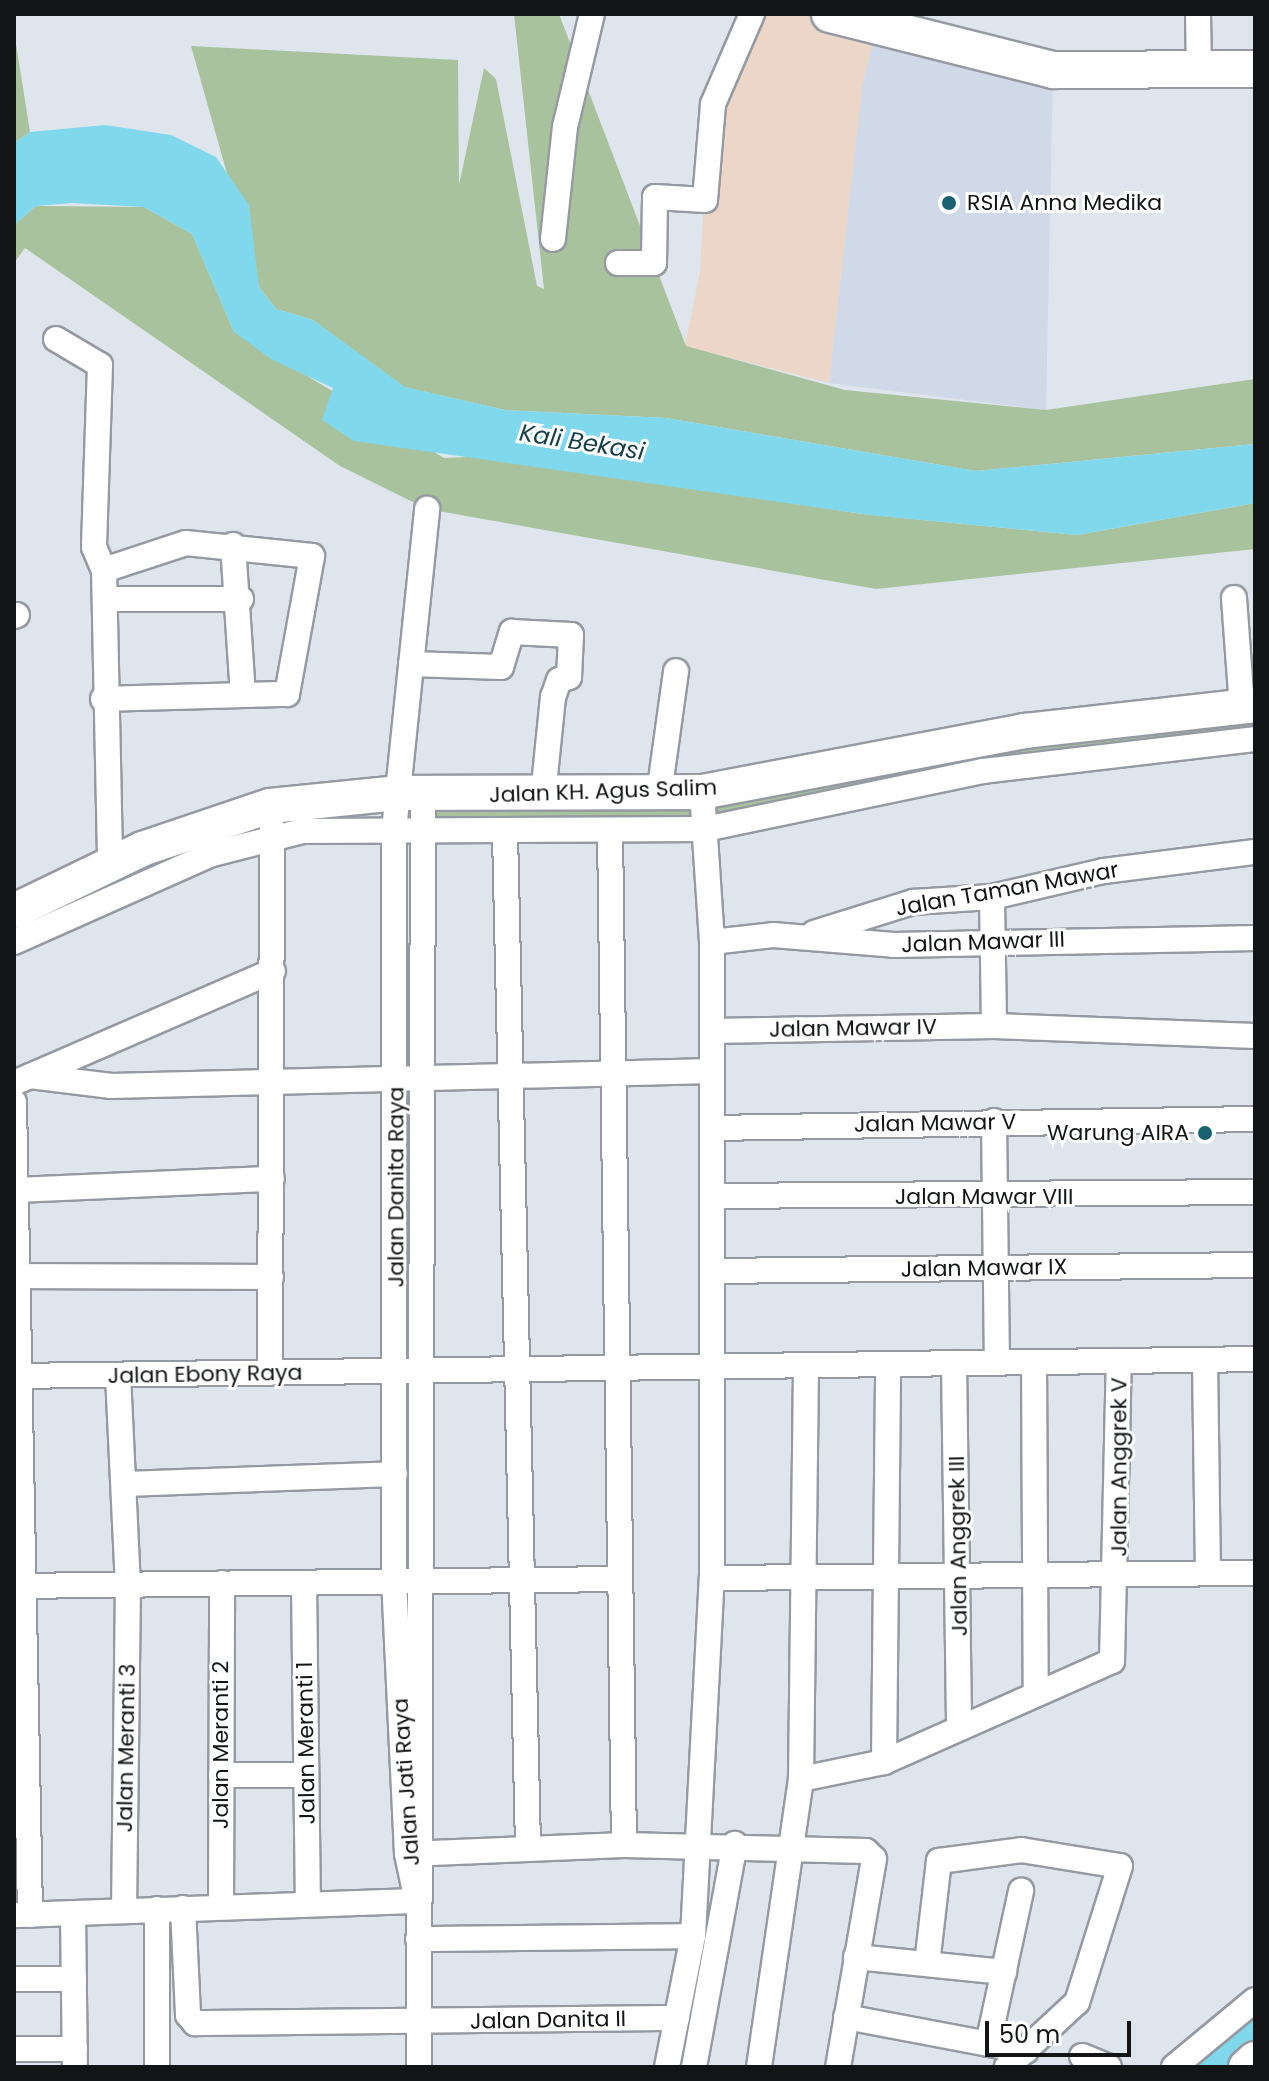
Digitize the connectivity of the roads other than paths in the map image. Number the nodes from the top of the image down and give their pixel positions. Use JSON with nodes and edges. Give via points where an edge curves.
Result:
{"nodes":[{"id":1,"x":592,"y":14,"type":"edge"},
{"id":2,"x":752,"y":14,"type":"edge"},
{"id":3,"x":830,"y":14,"type":"edge"},
{"id":4,"x":1198,"y":14,"type":"edge"},
{"id":5,"x":1255,"y":69,"type":"edge"},
{"id":6,"x":1199,"y":70,"type":"junction"},
{"id":7,"x":553,"y":239,"type":"dead end"},
{"id":8,"x":618,"y":263,"type":"dead end"},
{"id":9,"x":56,"y":339,"type":"dead end"},
{"id":10,"x":427,"y":509,"type":"dead end"},
{"id":11,"x":233,"y":545,"type":"junction"},
{"id":12,"x":104,"y":570,"type":"junction"},
{"id":13,"x":1234,"y":598,"type":"dead end"},
{"id":14,"x":105,"y":599,"type":"junction"},
{"id":15,"x":241,"y":599,"type":"junction"},
{"id":16,"x":411,"y":664,"type":"junction"},
{"id":17,"x":676,"y":671,"type":"dead end"},
{"id":18,"x":243,"y":695,"type":"junction"},
{"id":19,"x":103,"y":699,"type":"junction"},
{"id":20,"x":1248,"y":706,"type":"edge"},
{"id":21,"x":1255,"y":739,"type":"edge"},
{"id":22,"x":702,"y":792,"type":"junction"},
{"id":23,"x":411,"y":793,"type":"junction"},
{"id":24,"x":659,"y":794,"type":"junction"},
{"id":25,"x":543,"y":795,"type":"junction"},
{"id":26,"x":270,"y":806,"type":"junction"},
{"id":27,"x":705,"y":829,"type":"junction"},
{"id":28,"x":394,"y":830,"type":"junction"},
{"id":29,"x":422,"y":831,"type":"junction"},
{"id":30,"x":610,"y":831,"type":"junction"},
{"id":31,"x":505,"y":833,"type":"junction"},
{"id":32,"x":272,"y":843,"type":"junction"},
{"id":33,"x":1255,"y":852,"type":"edge"},
{"id":34,"x":110,"y":865,"type":"junction"},
{"id":35,"x":992,"y":897,"type":"junction"},
{"id":36,"x":14,"y":911,"type":"edge"},
{"id":37,"x":809,"y":935,"type":"junction"},
{"id":38,"x":1255,"y":938,"type":"edge"},
{"id":39,"x":993,"y":939,"type":"junction"},
{"id":40,"x":14,"y":942,"type":"edge"},
{"id":41,"x":712,"y":942,"type":"junction"},
{"id":42,"x":273,"y":971,"type":"junction"},
{"id":43,"x":994,"y":1026,"type":"junction"},
{"id":44,"x":712,"y":1031,"type":"junction"},
{"id":45,"x":1255,"y":1036,"type":"edge"},
{"id":46,"x":612,"y":1071,"type":"junction"},
{"id":47,"x":712,"y":1071,"type":"junction"},
{"id":48,"x":512,"y":1075,"type":"junction"},
{"id":49,"x":423,"y":1078,"type":"junction"},
{"id":50,"x":22,"y":1079,"type":"edge"},
{"id":51,"x":396,"y":1080,"type":"junction"},
{"id":52,"x":273,"y":1082,"type":"junction"},
{"id":53,"x":14,"y":1102,"type":"edge"},
{"id":54,"x":1255,"y":1119,"type":"edge"},
{"id":55,"x":994,"y":1121,"type":"junction"},
{"id":56,"x":712,"y":1128,"type":"junction"},
{"id":57,"x":272,"y":1179,"type":"junction"},
{"id":58,"x":17,"y":1190,"type":"junction"},
{"id":59,"x":1255,"y":1192,"type":"edge"},
{"id":60,"x":712,"y":1196,"type":"junction"},
{"id":61,"x":995,"y":1198,"type":"junction"},
{"id":62,"x":1255,"y":1265,"type":"edge"},
{"id":63,"x":994,"y":1268,"type":"junction"},
{"id":64,"x":712,"y":1271,"type":"junction"},
{"id":65,"x":16,"y":1275,"type":"edge"},
{"id":66,"x":271,"y":1277,"type":"junction"},
{"id":67,"x":1255,"y":1359,"type":"edge"},
{"id":68,"x":1205,"y":1360,"type":"junction"},
{"id":69,"x":1119,"y":1361,"type":"junction"},
{"id":70,"x":997,"y":1362,"type":"junction"},
{"id":71,"x":1034,"y":1362,"type":"junction"},
{"id":72,"x":954,"y":1363,"type":"junction"},
{"id":73,"x":888,"y":1364,"type":"junction"},
{"id":74,"x":806,"y":1365,"type":"junction"},
{"id":75,"x":712,"y":1367,"type":"junction"},
{"id":76,"x":618,"y":1368,"type":"junction"},
{"id":77,"x":516,"y":1369,"type":"junction"},
{"id":78,"x":395,"y":1371,"type":"junction"},
{"id":79,"x":422,"y":1371,"type":"junction"},
{"id":80,"x":270,"y":1373,"type":"junction"},
{"id":81,"x":118,"y":1375,"type":"junction"},
{"id":82,"x":17,"y":1376,"type":"edge"},
{"id":83,"x":395,"y":1474,"type":"junction"},
{"id":84,"x":124,"y":1484,"type":"junction"},
{"id":85,"x":1208,"y":1572,"type":"junction"},
{"id":86,"x":1119,"y":1573,"type":"junction"},
{"id":87,"x":1255,"y":1573,"type":"edge"},
{"id":88,"x":959,"y":1575,"type":"junction"},
{"id":89,"x":1035,"y":1575,"type":"junction"},
{"id":90,"x":889,"y":1576,"type":"junction"},
{"id":91,"x":807,"y":1577,"type":"junction"},
{"id":92,"x":712,"y":1578,"type":"junction"},
{"id":93,"x":619,"y":1579,"type":"junction"},
{"id":94,"x":522,"y":1580,"type":"junction"},
{"id":95,"x":422,"y":1581,"type":"junction"},
{"id":96,"x":394,"y":1582,"type":"junction"},
{"id":97,"x":222,"y":1583,"type":"junction"},
{"id":98,"x":304,"y":1583,"type":"junction"},
{"id":99,"x":128,"y":1585,"type":"junction"},
{"id":100,"x":20,"y":1586,"type":"edge"},
{"id":101,"x":1036,"y":1693,"type":"junction"},
{"id":102,"x":959,"y":1728,"type":"junction"},
{"id":103,"x":884,"y":1762,"type":"junction"},
{"id":104,"x":221,"y":1775,"type":"junction"},
{"id":105,"x":306,"y":1775,"type":"junction"},
{"id":106,"x":801,"y":1779,"type":"junction"},
{"id":107,"x":735,"y":1844,"type":"junction"},
{"id":108,"x":795,"y":1844,"type":"junction"},
{"id":109,"x":624,"y":1845,"type":"junction"},
{"id":110,"x":700,"y":1845,"type":"junction"},
{"id":111,"x":528,"y":1849,"type":"junction"},
{"id":112,"x":416,"y":1854,"type":"junction"},
{"id":113,"x":1021,"y":1891,"type":"dead end"},
{"id":114,"x":417,"y":1901,"type":"junction"},
{"id":115,"x":308,"y":1903,"type":"junction"},
{"id":116,"x":221,"y":1907,"type":"junction"},
{"id":117,"x":183,"y":1908,"type":"junction"},
{"id":118,"x":157,"y":1909,"type":"junction"},
{"id":119,"x":124,"y":1911,"type":"junction"},
{"id":120,"x":73,"y":1913,"type":"junction"},
{"id":121,"x":22,"y":1915,"type":"edge"},
{"id":122,"x":693,"y":1936,"type":"junction"},
{"id":123,"x":418,"y":1939,"type":"junction"},
{"id":124,"x":856,"y":1957,"type":"junction"},
{"id":125,"x":927,"y":1964,"type":"junction"},
{"id":126,"x":1004,"y":1972,"type":"junction"},
{"id":127,"x":14,"y":1979,"type":"edge"},
{"id":128,"x":74,"y":1979,"type":"junction"},
{"id":129,"x":1255,"y":2000,"type":"edge"},
{"id":130,"x":846,"y":2017,"type":"junction"},
{"id":131,"x":677,"y":2018,"type":"junction"},
{"id":132,"x":419,"y":2021,"type":"junction"},
{"id":133,"x":988,"y":2044,"type":"junction"},
{"id":134,"x":14,"y":2049,"type":"edge"},
{"id":135,"x":1026,"y":2051,"type":"junction"},
{"id":136,"x":1082,"y":2056,"type":"dead end"},
{"id":137,"x":75,"y":2058,"type":"edge"},
{"id":138,"x":1255,"y":2059,"type":"edge"},
{"id":139,"x":157,"y":2067,"type":"edge"},
{"id":140,"x":419,"y":2067,"type":"edge"},
{"id":141,"x":667,"y":2067,"type":"edge"},
{"id":142,"x":694,"y":2067,"type":"edge"},
{"id":143,"x":759,"y":2067,"type":"edge"},
{"id":144,"x":838,"y":2067,"type":"edge"},
{"id":145,"x":1007,"y":2067,"type":"edge"},
{"id":146,"x":1109,"y":2067,"type":"edge"},
{"id":147,"x":1174,"y":2067,"type":"edge"},
{"id":148,"x":1246,"y":2067,"type":"edge"}],
"edges":[{"from":1,"to":7,"type":"street","via":[[565,127]]},
{"from":2,"to":8,"type":"street","via":[[713,104],[705,200],[655,197],[654,263]]},
{"from":3,"to":6,"type":"main road","via":[[1015,65],[1080,73]]},
{"from":4,"to":6,"type":"street"},
{"from":5,"to":6,"type":"main road"},
{"from":9,"to":12,"type":"street","via":[[100,365],[94,547]]},
{"from":10,"to":16,"type":"street"},
{"from":11,"to":12,"type":"street","via":[[166,544]]},
{"from":11,"to":15,"type":"street"},
{"from":11,"to":18,"type":"street","via":[[312,556],[287,694]]},
{"from":12,"to":14,"type":"street"},
{"from":13,"to":20,"type":"street"},
{"from":14,"to":15,"type":"street"},
{"from":14,"to":19,"type":"street"},
{"from":15,"to":18,"type":"street"},
{"from":16,"to":23,"type":"street"},
{"from":16,"to":25,"type":"street","via":[[501,667],[512,632],[571,635],[569,677],[559,680],[553,697]]},
{"from":17,"to":24,"type":"street"},
{"from":18,"to":19,"type":"street"},
{"from":19,"to":34,"type":"street"},
{"from":20,"to":22,"type":"street","name":"Jalan KH. Agus Salim","via":[[1025,731]]},
{"from":21,"to":27,"type":"street","via":[[983,771]]},
{"from":22,"to":24,"type":"street","name":"Jalan KH. Agus Salim"},
{"from":22,"to":27,"type":"street"},
{"from":23,"to":25,"type":"street","name":"Jalan KH. Agus Salim"},
{"from":23,"to":26,"type":"street","name":"Jalan KH. Agus Salim"},
{"from":23,"to":28,"type":"street","name":"Jalan Danita Raya"},
{"from":23,"to":29,"type":"street","name":"Jalan Danita Raya"},
{"from":24,"to":25,"type":"street","name":"Jalan KH. Agus Salim"},
{"from":26,"to":32,"type":"street"},
{"from":26,"to":34,"type":"street","name":"Jalan KH. Agus Salim"},
{"from":27,"to":30,"type":"street"},
{"from":27,"to":41,"type":"street"},
{"from":28,"to":29,"type":"street"},
{"from":28,"to":32,"type":"street","via":[[302,831]]},
{"from":28,"to":51,"type":"street","name":"Jalan Danita Raya"},
{"from":29,"to":31,"type":"street"},
{"from":29,"to":49,"type":"street","name":"Jalan Danita Raya"},
{"from":30,"to":31,"type":"street"},
{"from":30,"to":46,"type":"street"},
{"from":31,"to":48,"type":"street"},
{"from":32,"to":40,"type":"street","via":[[212,854]]},
{"from":32,"to":42,"type":"street"},
{"from":33,"to":35,"type":"street","name":"Jalan Taman Mawar","via":[[1104,871]]},
{"from":34,"to":36,"type":"street","name":"Jalan KH. Agus Salim"},
{"from":35,"to":37,"type":"street","name":"Jalan Taman Mawar","via":[[913,902]]},
{"from":35,"to":39,"type":"street"},
{"from":37,"to":39,"type":"street","name":"Jalan Mawar III","via":[[894,945]]},
{"from":37,"to":41,"type":"street","name":"Jalan Mawar III"},
{"from":38,"to":39,"type":"street","name":"Jalan Mawar III"},
{"from":39,"to":43,"type":"street"},
{"from":41,"to":44,"type":"street"},
{"from":42,"to":50,"type":"street"},
{"from":42,"to":52,"type":"street"},
{"from":43,"to":44,"type":"street","name":"Jalan Mawar IV"},
{"from":43,"to":45,"type":"street","name":"Jalan Mawar IV"},
{"from":44,"to":47,"type":"street"},
{"from":46,"to":47,"type":"street"},
{"from":46,"to":48,"type":"street"},
{"from":46,"to":76,"type":"street"},
{"from":47,"to":56,"type":"street"},
{"from":48,"to":49,"type":"street"},
{"from":48,"to":77,"type":"street"},
{"from":49,"to":51,"type":"street"},
{"from":49,"to":79,"type":"street","name":"Jalan Danita Raya"},
{"from":50,"to":52,"type":"street","via":[[84,1085]]},
{"from":51,"to":52,"type":"street"},
{"from":51,"to":78,"type":"street","name":"Jalan Danita Raya"},
{"from":52,"to":57,"type":"street"},
{"from":53,"to":58,"type":"street"},
{"from":54,"to":55,"type":"street","name":"Jalan Mawar V"},
{"from":55,"to":56,"type":"street","name":"Jalan Mawar V"},
{"from":55,"to":61,"type":"street"},
{"from":56,"to":60,"type":"street"},
{"from":57,"to":58,"type":"street"},
{"from":57,"to":66,"type":"street"},
{"from":58,"to":65,"type":"street"},
{"from":59,"to":61,"type":"street","name":"Jalan Mawar VIII"},
{"from":60,"to":61,"type":"street","name":"Jalan Mawar VIII"},
{"from":60,"to":64,"type":"street"},
{"from":61,"to":63,"type":"street"},
{"from":62,"to":63,"type":"street","name":"Jalan Mawar IX"},
{"from":63,"to":64,"type":"street","name":"Jalan Mawar IX"},
{"from":63,"to":70,"type":"street"},
{"from":64,"to":75,"type":"street"},
{"from":65,"to":66,"type":"street"},
{"from":65,"to":82,"type":"street"},
{"from":66,"to":80,"type":"street"},
{"from":67,"to":68,"type":"street","name":"Jalan Ebony Raya"},
{"from":68,"to":69,"type":"street","name":"Jalan Ebony Raya"},
{"from":68,"to":85,"type":"street"},
{"from":69,"to":71,"type":"street","name":"Jalan Ebony Raya"},
{"from":69,"to":86,"type":"street","name":"Jalan Anggrek V"},
{"from":70,"to":71,"type":"street","name":"Jalan Ebony Raya"},
{"from":70,"to":72,"type":"street","name":"Jalan Ebony Raya"},
{"from":71,"to":89,"type":"street"},
{"from":72,"to":73,"type":"street","name":"Jalan Ebony Raya"},
{"from":72,"to":88,"type":"street","name":"Jalan Anggrek III"},
{"from":73,"to":74,"type":"street","name":"Jalan Ebony Raya"},
{"from":73,"to":90,"type":"street"},
{"from":74,"to":75,"type":"street","name":"Jalan Ebony Raya"},
{"from":74,"to":91,"type":"street"},
{"from":75,"to":76,"type":"street","name":"Jalan Ebony Raya"},
{"from":75,"to":92,"type":"street"},
{"from":76,"to":77,"type":"street","name":"Jalan Ebony Raya"},
{"from":76,"to":93,"type":"street"},
{"from":77,"to":79,"type":"street","name":"Jalan Ebony Raya"},
{"from":77,"to":94,"type":"street"},
{"from":78,"to":79,"type":"street","name":"Jalan Ebony Raya"},
{"from":78,"to":80,"type":"street","name":"Jalan Ebony Raya"},
{"from":78,"to":83,"type":"street","name":"Jalan Danita Raya"},
{"from":79,"to":95,"type":"street","name":"Jalan Danita Raya"},
{"from":80,"to":81,"type":"street","name":"Jalan Ebony Raya"},
{"from":81,"to":82,"type":"street","name":"Jalan Ebony Raya"},
{"from":81,"to":84,"type":"street","name":"Jalan Meranti 3"},
{"from":82,"to":100,"type":"street"},
{"from":83,"to":84,"type":"street"},
{"from":83,"to":96,"type":"street","name":"Jalan Danita Raya"},
{"from":84,"to":99,"type":"street","name":"Jalan Meranti 3"},
{"from":85,"to":86,"type":"street"},
{"from":85,"to":87,"type":"street"},
{"from":86,"to":89,"type":"street"},
{"from":86,"to":101,"type":"street","name":"Jalan Anggrek V","via":[[1112,1661]]},
{"from":88,"to":89,"type":"street"},
{"from":88,"to":90,"type":"street"},
{"from":88,"to":102,"type":"street","name":"Jalan Anggrek III"},
{"from":89,"to":101,"type":"street"},
{"from":90,"to":91,"type":"street"},
{"from":90,"to":103,"type":"street"},
{"from":91,"to":92,"type":"street"},
{"from":91,"to":106,"type":"street"},
{"from":92,"to":110,"type":"street"},
{"from":93,"to":94,"type":"street"},
{"from":93,"to":109,"type":"street"},
{"from":94,"to":95,"type":"street"},
{"from":94,"to":111,"type":"street"},
{"from":95,"to":96,"type":"street"},
{"from":95,"to":112,"type":"street","name":"Jalan Jati Raya"},
{"from":96,"to":98,"type":"street"},
{"from":96,"to":112,"type":"street","name":"Jalan Jati Raya"},
{"from":97,"to":98,"type":"street"},
{"from":97,"to":99,"type":"street"},
{"from":97,"to":104,"type":"street","name":"Jalan Meranti 2"},
{"from":98,"to":105,"type":"street","name":"Jalan Meranti 1"},
{"from":99,"to":100,"type":"street"},
{"from":99,"to":119,"type":"street","name":"Jalan Meranti 3"},
{"from":100,"to":121,"type":"street"},
{"from":101,"to":102,"type":"street"},
{"from":102,"to":103,"type":"street"},
{"from":103,"to":106,"type":"street"},
{"from":104,"to":105,"type":"street"},
{"from":104,"to":116,"type":"street","name":"Jalan Meranti 2"},
{"from":105,"to":115,"type":"street","name":"Jalan Meranti 1"},
{"from":106,"to":108,"type":"street"},
{"from":107,"to":108,"type":"street"},
{"from":107,"to":110,"type":"street"},
{"from":107,"to":142,"type":"street"},
{"from":108,"to":124,"type":"street","via":[[872,1854]]},
{"from":108,"to":143,"type":"street"},
{"from":109,"to":110,"type":"street"},
{"from":109,"to":111,"type":"street"},
{"from":110,"to":122,"type":"street"},
{"from":111,"to":112,"type":"street"},
{"from":112,"to":114,"type":"street","name":"Jalan Jati Raya"},
{"from":113,"to":126,"type":"street"},
{"from":114,"to":115,"type":"street"},
{"from":114,"to":123,"type":"street","name":"Jalan Jati Raya"},
{"from":115,"to":116,"type":"street"},
{"from":116,"to":117,"type":"street"},
{"from":117,"to":118,"type":"street"},
{"from":117,"to":132,"type":"street","name":"Jalan Danita II","via":[[189,2021]]},
{"from":118,"to":119,"type":"street"},
{"from":118,"to":139,"type":"street"},
{"from":119,"to":120,"type":"street"},
{"from":120,"to":121,"type":"street"},
{"from":120,"to":128,"type":"street"},
{"from":122,"to":123,"type":"street"},
{"from":122,"to":131,"type":"street"},
{"from":123,"to":132,"type":"street","name":"Jalan Jati Raya"},
{"from":124,"to":125,"type":"street"},
{"from":124,"to":130,"type":"street"},
{"from":125,"to":126,"type":"street"},
{"from":125,"to":135,"type":"street","via":[[939,1861],[1021,1850],[1120,1866],[1077,2002]]},
{"from":126,"to":133,"type":"street"},
{"from":127,"to":128,"type":"street"},
{"from":128,"to":137,"type":"street"},
{"from":129,"to":147,"type":"street"},
{"from":130,"to":133,"type":"street"},
{"from":130,"to":144,"type":"street"},
{"from":131,"to":132,"type":"street","name":"Jalan Danita II"},
{"from":131,"to":141,"type":"street"},
{"from":132,"to":140,"type":"street","name":"Jalan Jati Raya"},
{"from":133,"to":135,"type":"street"},
{"from":134,"to":137,"type":"street"},
{"from":135,"to":145,"type":"street"},
{"from":136,"to":146,"type":"street"},
{"from":138,"to":148,"type":"street"}]}
